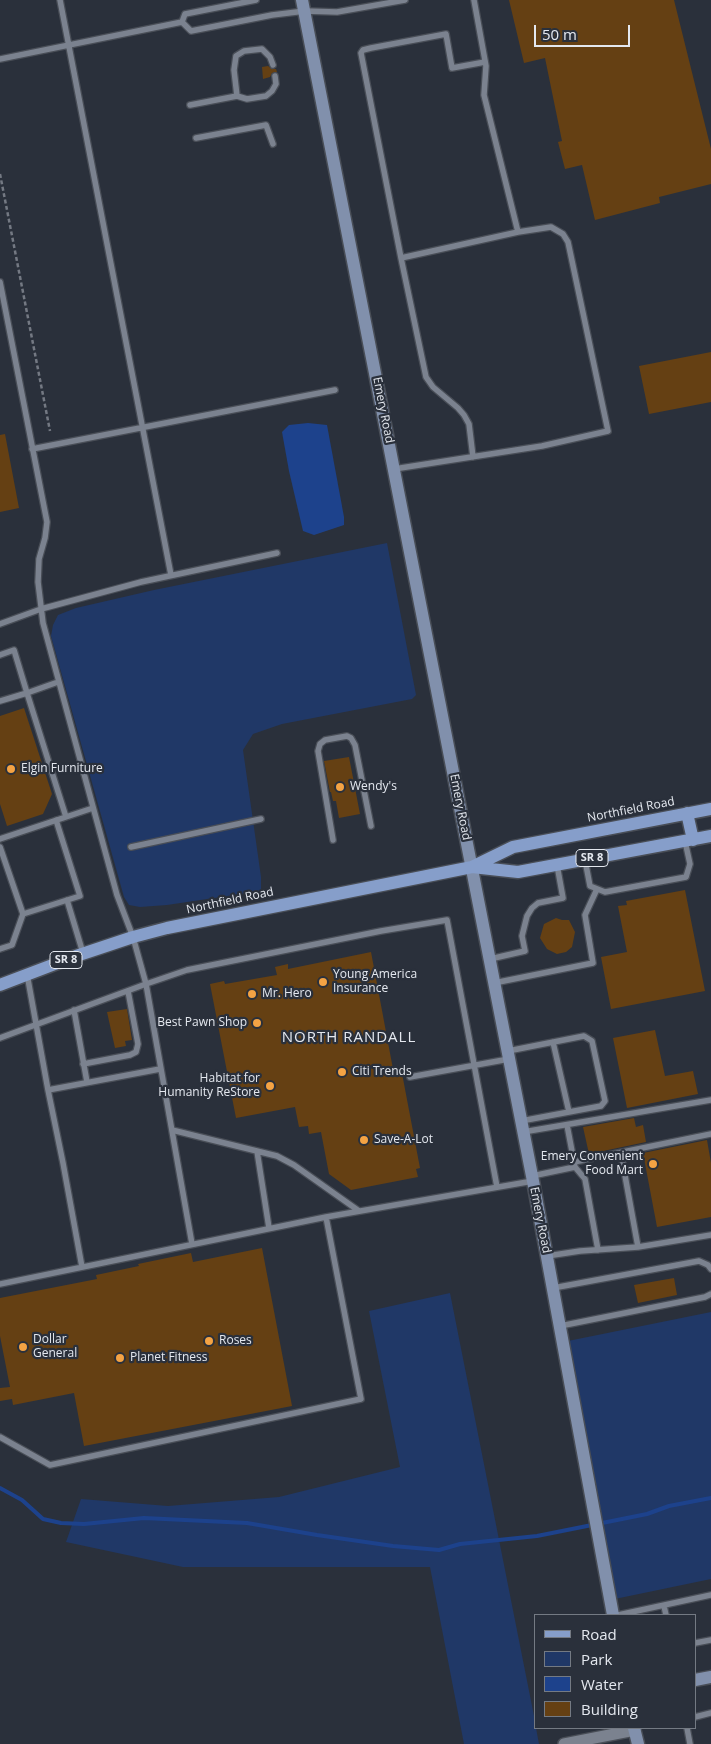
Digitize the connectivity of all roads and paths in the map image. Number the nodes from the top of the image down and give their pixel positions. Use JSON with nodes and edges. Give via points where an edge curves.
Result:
{"nodes":[{"id":1,"x":60,"y":0,"type":"edge"},
{"id":2,"x":256,"y":0,"type":"edge"},
{"id":3,"x":405,"y":0,"type":"edge"},
{"id":4,"x":474,"y":0,"type":"edge"},
{"id":5,"x":304,"y":6,"type":"edge"},
{"id":6,"x":182,"y":22,"type":"junction"},
{"id":7,"x":69,"y":45,"type":"junction"},
{"id":8,"x":0,"y":59,"type":"edge"},
{"id":9,"x":485,"y":62,"type":"junction"},
{"id":10,"x":273,"y":65,"type":"dead end"},
{"id":11,"x":275,"y":76,"type":"dead end"},
{"id":12,"x":237,"y":96,"type":"junction"},
{"id":13,"x":190,"y":105,"type":"dead end"},
{"id":14,"x":196,"y":138,"type":"dead end"},
{"id":15,"x":273,"y":144,"type":"dead end"},
{"id":16,"x":0,"y":174,"type":"edge"},
{"id":17,"x":518,"y":232,"type":"junction"},
{"id":18,"x":401,"y":258,"type":"junction"},
{"id":19,"x":0,"y":282,"type":"edge"},
{"id":20,"x":335,"y":390,"type":"dead end"},
{"id":21,"x":142,"y":428,"type":"junction"},
{"id":22,"x":50,"y":431,"type":"dead end"},
{"id":23,"x":32,"y":449,"type":"junction"},
{"id":24,"x":473,"y":457,"type":"junction"},
{"id":25,"x":394,"y":469,"type":"junction"},
{"id":26,"x":277,"y":553,"type":"dead end"},
{"id":27,"x":171,"y":575,"type":"junction"},
{"id":28,"x":41,"y":609,"type":"junction"},
{"id":29,"x":0,"y":624,"type":"edge"},
{"id":30,"x":0,"y":655,"type":"edge"},
{"id":31,"x":58,"y":682,"type":"junction"},
{"id":32,"x":27,"y":693,"type":"junction"},
{"id":33,"x":0,"y":701,"type":"edge"},
{"id":34,"x":93,"y":808,"type":"junction"},
{"id":35,"x":711,"y":809,"type":"edge"},
{"id":36,"x":687,"y":813,"type":"junction"},
{"id":37,"x":66,"y":817,"type":"junction"},
{"id":38,"x":261,"y":819,"type":"dead end"},
{"id":39,"x":56,"y":820,"type":"junction"},
{"id":40,"x":371,"y":826,"type":"dead end"},
{"id":41,"x":711,"y":836,"type":"edge"},
{"id":42,"x":0,"y":839,"type":"edge"},
{"id":43,"x":334,"y":840,"type":"dead end"},
{"id":44,"x":689,"y":840,"type":"junction"},
{"id":45,"x":0,"y":847,"type":"edge"},
{"id":46,"x":131,"y":847,"type":"dead end"},
{"id":47,"x":585,"y":860,"type":"junction"},
{"id":48,"x":557,"y":865,"type":"junction"},
{"id":49,"x":472,"y":867,"type":"junction"},
{"id":50,"x":597,"y":889,"type":"junction"},
{"id":51,"x":68,"y":900,"type":"junction"},
{"id":52,"x":23,"y":914,"type":"junction"},
{"id":53,"x":133,"y":937,"type":"junction"},
{"id":54,"x":0,"y":949,"type":"edge"},
{"id":55,"x":83,"y":954,"type":"junction"},
{"id":56,"x":490,"y":959,"type":"junction"},
{"id":57,"x":27,"y":974,"type":"junction"},
{"id":58,"x":4,"y":981,"type":"edge"},
{"id":59,"x":494,"y":982,"type":"junction"},
{"id":60,"x":146,"y":984,"type":"junction"},
{"id":61,"x":128,"y":991,"type":"junction"},
{"id":62,"x":74,"y":1010,"type":"junction"},
{"id":63,"x":36,"y":1024,"type":"junction"},
{"id":64,"x":0,"y":1038,"type":"edge"},
{"id":65,"x":553,"y":1042,"type":"junction"},
{"id":66,"x":508,"y":1055,"type":"junction"},
{"id":67,"x":83,"y":1064,"type":"junction"},
{"id":68,"x":473,"y":1066,"type":"junction"},
{"id":69,"x":160,"y":1069,"type":"junction"},
{"id":70,"x":410,"y":1077,"type":"dead end"},
{"id":71,"x":87,"y":1082,"type":"junction"},
{"id":72,"x":48,"y":1090,"type":"junction"},
{"id":73,"x":711,"y":1100,"type":"edge"},
{"id":74,"x":569,"y":1112,"type":"junction"},
{"id":75,"x":567,"y":1125,"type":"junction"},
{"id":76,"x":522,"y":1126,"type":"junction"},
{"id":77,"x":172,"y":1130,"type":"junction"},
{"id":78,"x":711,"y":1134,"type":"edge"},
{"id":79,"x":257,"y":1151,"type":"junction"},
{"id":80,"x":622,"y":1159,"type":"dead end"},
{"id":81,"x":575,"y":1164,"type":"junction"},
{"id":82,"x":532,"y":1178,"type":"junction"},
{"id":83,"x":497,"y":1187,"type":"junction"},
{"id":84,"x":359,"y":1211,"type":"junction"},
{"id":85,"x":326,"y":1217,"type":"junction"},
{"id":86,"x":269,"y":1228,"type":"junction"},
{"id":87,"x":711,"y":1235,"type":"edge"},
{"id":88,"x":192,"y":1244,"type":"junction"},
{"id":89,"x":638,"y":1247,"type":"junction"},
{"id":90,"x":598,"y":1250,"type":"junction"},
{"id":91,"x":547,"y":1256,"type":"junction"},
{"id":92,"x":82,"y":1267,"type":"junction"},
{"id":93,"x":711,"y":1269,"type":"edge"},
{"id":94,"x":0,"y":1284,"type":"edge"},
{"id":95,"x":553,"y":1288,"type":"junction"},
{"id":96,"x":711,"y":1294,"type":"edge"},
{"id":97,"x":560,"y":1326,"type":"junction"},
{"id":98,"x":0,"y":1437,"type":"edge"},
{"id":99,"x":711,"y":1595,"type":"edge"},
{"id":100,"x":664,"y":1606,"type":"junction"},
{"id":101,"x":614,"y":1614,"type":"edge"},
{"id":102,"x":623,"y":1614,"type":"edge"},
{"id":103,"x":666,"y":1614,"type":"edge"},
{"id":104,"x":711,"y":1640,"type":"edge"},
{"id":105,"x":696,"y":1643,"type":"edge"},
{"id":106,"x":711,"y":1677,"type":"edge"},
{"id":107,"x":696,"y":1680,"type":"edge"},
{"id":108,"x":711,"y":1714,"type":"edge"},
{"id":109,"x":696,"y":1717,"type":"edge"},
{"id":110,"x":635,"y":1729,"type":"edge"},
{"id":111,"x":687,"y":1729,"type":"edge"},
{"id":112,"x":564,"y":1744,"type":"edge"},
{"id":113,"x":638,"y":1744,"type":"edge"},
{"id":114,"x":690,"y":1744,"type":"edge"}],
"edges":[{"from":1,"to":7,"type":"lane"},
{"from":2,"to":6,"type":"lane","via":[[185,14]]},
{"from":3,"to":5,"type":"lane","via":[[337,12]]},
{"from":4,"to":9,"type":"lane"},
{"from":5,"to":6,"type":"lane","via":[[191,31]]},
{"from":5,"to":25,"type":"main road","name":"Emery Road"},
{"from":6,"to":7,"type":"lane"},
{"from":7,"to":8,"type":"lane"},
{"from":7,"to":21,"type":"lane"},
{"from":9,"to":17,"type":"lane","via":[[484,95]]},
{"from":9,"to":18,"type":"lane","via":[[452,68],[446,34],[371,48],[361,53]]},
{"from":10,"to":12,"type":"lane","via":[[262,49],[244,51],[236,56]]},
{"from":11,"to":12,"type":"lane","via":[[276,84],[266,96],[247,100]]},
{"from":12,"to":13,"type":"lane"},
{"from":14,"to":15,"type":"lane","via":[[266,125]]},
{"from":16,"to":22,"type":"path"},
{"from":17,"to":18,"type":"lane"},
{"from":17,"to":24,"type":"lane","via":[[551,227],[559,230],[568,242],[608,431]]},
{"from":18,"to":24,"type":"lane","via":[[426,377],[464,415],[469,424]]},
{"from":19,"to":23,"type":"lane"},
{"from":20,"to":21,"type":"lane"},
{"from":21,"to":23,"type":"lane"},
{"from":21,"to":27,"type":"lane"},
{"from":23,"to":28,"type":"lane","via":[[47,522],[39,559]]},
{"from":24,"to":25,"type":"lane"},
{"from":25,"to":49,"type":"main road","name":"Emery Road"},
{"from":26,"to":27,"type":"lane"},
{"from":27,"to":28,"type":"lane"},
{"from":28,"to":29,"type":"lane"},
{"from":28,"to":31,"type":"lane"},
{"from":30,"to":32,"type":"lane","via":[[14,650]]},
{"from":31,"to":32,"type":"lane"},
{"from":31,"to":34,"type":"lane"},
{"from":32,"to":33,"type":"lane"},
{"from":32,"to":37,"type":"lane"},
{"from":34,"to":37,"type":"lane"},
{"from":34,"to":53,"type":"lane","via":[[116,895]]},
{"from":35,"to":36,"type":"main road","name":"Northfield Road","number":"SR 8"},
{"from":36,"to":44,"type":"main road"},
{"from":36,"to":49,"type":"main road","name":"Northfield Road","number":"SR 8","via":[[513,846]]},
{"from":37,"to":39,"type":"lane"},
{"from":38,"to":46,"type":"lane"},
{"from":39,"to":42,"type":"lane"},
{"from":39,"to":51,"type":"lane","via":[[80,896]]},
{"from":40,"to":43,"type":"lane","via":[[355,745],[347,736],[325,740],[318,751]]},
{"from":41,"to":44,"type":"main road","name":"Northfield Road","number":"SR 8"},
{"from":44,"to":47,"type":"main road","name":"Northfield Road","number":"SR 8"},
{"from":44,"to":50,"type":"lane","via":[[690,864],[686,877],[605,892]]},
{"from":45,"to":52,"type":"lane"},
{"from":47,"to":48,"type":"main road","name":"Northfield Road","number":"SR 8"},
{"from":47,"to":50,"type":"lane","via":[[590,886]]},
{"from":48,"to":49,"type":"main road","name":"Northfield Road","number":"SR 8","via":[[518,872]]},
{"from":48,"to":56,"type":"lane","via":[[563,898],[538,903],[532,908],[522,936],[525,951]]},
{"from":49,"to":53,"type":"main road","name":"Northfield Road","number":"SR 8","via":[[206,919]]},
{"from":49,"to":56,"type":"main road","name":"Emery Road"},
{"from":50,"to":59,"type":"lane","via":[[585,915],[593,963]]},
{"from":51,"to":52,"type":"lane"},
{"from":51,"to":55,"type":"lane"},
{"from":52,"to":54,"type":"lane","via":[[12,945]]},
{"from":53,"to":55,"type":"main road","name":"Northfield Road","number":"SR 8"},
{"from":53,"to":60,"type":"lane"},
{"from":55,"to":57,"type":"main road","name":"Northfield Road","number":"SR 8"},
{"from":56,"to":59,"type":"main road","name":"Emery Road"},
{"from":57,"to":58,"type":"main road","name":"Northfield Road","number":"SR 8"},
{"from":57,"to":63,"type":"lane"},
{"from":59,"to":66,"type":"main road","name":"Emery Road"},
{"from":60,"to":61,"type":"lane"},
{"from":60,"to":68,"type":"lane","via":[[187,970],[447,920]]},
{"from":60,"to":69,"type":"lane"},
{"from":61,"to":62,"type":"lane"},
{"from":61,"to":67,"type":"lane","via":[[138,1044],[136,1052]]},
{"from":62,"to":63,"type":"lane"},
{"from":62,"to":67,"type":"lane"},
{"from":63,"to":64,"type":"lane"},
{"from":63,"to":72,"type":"lane"},
{"from":65,"to":66,"type":"lane"},
{"from":65,"to":74,"type":"lane"},
{"from":65,"to":74,"type":"lane","via":[[584,1036],[592,1041],[605,1101],[601,1106]]},
{"from":66,"to":68,"type":"lane"},
{"from":66,"to":76,"type":"main road","name":"Emery Road"},
{"from":67,"to":71,"type":"lane"},
{"from":68,"to":70,"type":"lane"},
{"from":68,"to":83,"type":"lane"},
{"from":69,"to":71,"type":"lane"},
{"from":69,"to":77,"type":"lane"},
{"from":71,"to":72,"type":"lane"},
{"from":72,"to":92,"type":"lane"},
{"from":73,"to":75,"type":"lane"},
{"from":74,"to":76,"type":"lane"},
{"from":75,"to":76,"type":"lane"},
{"from":75,"to":81,"type":"lane"},
{"from":76,"to":82,"type":"main road","name":"Emery Road"},
{"from":77,"to":79,"type":"lane"},
{"from":77,"to":88,"type":"lane"},
{"from":78,"to":81,"type":"lane"},
{"from":79,"to":84,"type":"lane","via":[[294,1164]]},
{"from":79,"to":86,"type":"lane"},
{"from":80,"to":89,"type":"lane"},
{"from":81,"to":82,"type":"lane"},
{"from":81,"to":90,"type":"lane","via":[[585,1178]]},
{"from":82,"to":83,"type":"lane"},
{"from":82,"to":91,"type":"main road","name":"Emery Road"},
{"from":83,"to":84,"type":"lane"},
{"from":84,"to":85,"type":"lane"},
{"from":85,"to":86,"type":"lane"},
{"from":85,"to":98,"type":"lane","via":[[361,1399],[50,1465]]},
{"from":86,"to":88,"type":"lane"},
{"from":87,"to":89,"type":"lane"},
{"from":88,"to":92,"type":"lane"},
{"from":89,"to":90,"type":"lane"},
{"from":90,"to":91,"type":"lane"},
{"from":91,"to":95,"type":"main road","name":"Emery Road"},
{"from":92,"to":94,"type":"lane"},
{"from":93,"to":95,"type":"lane","via":[[700,1261]]},
{"from":95,"to":97,"type":"main road","name":"Emery Road"},
{"from":96,"to":97,"type":"lane","via":[[705,1298]]},
{"from":97,"to":101,"type":"main road","name":"Emery Road"},
{"from":99,"to":100,"type":"lane"},
{"from":100,"to":102,"type":"lane"},
{"from":100,"to":103,"type":"lane"},
{"from":104,"to":105,"type":"lane"},
{"from":106,"to":107,"type":"main road"},
{"from":108,"to":109,"type":"lane"},
{"from":110,"to":112,"type":"street"},
{"from":110,"to":113,"type":"main road"},
{"from":111,"to":114,"type":"lane"}]}
